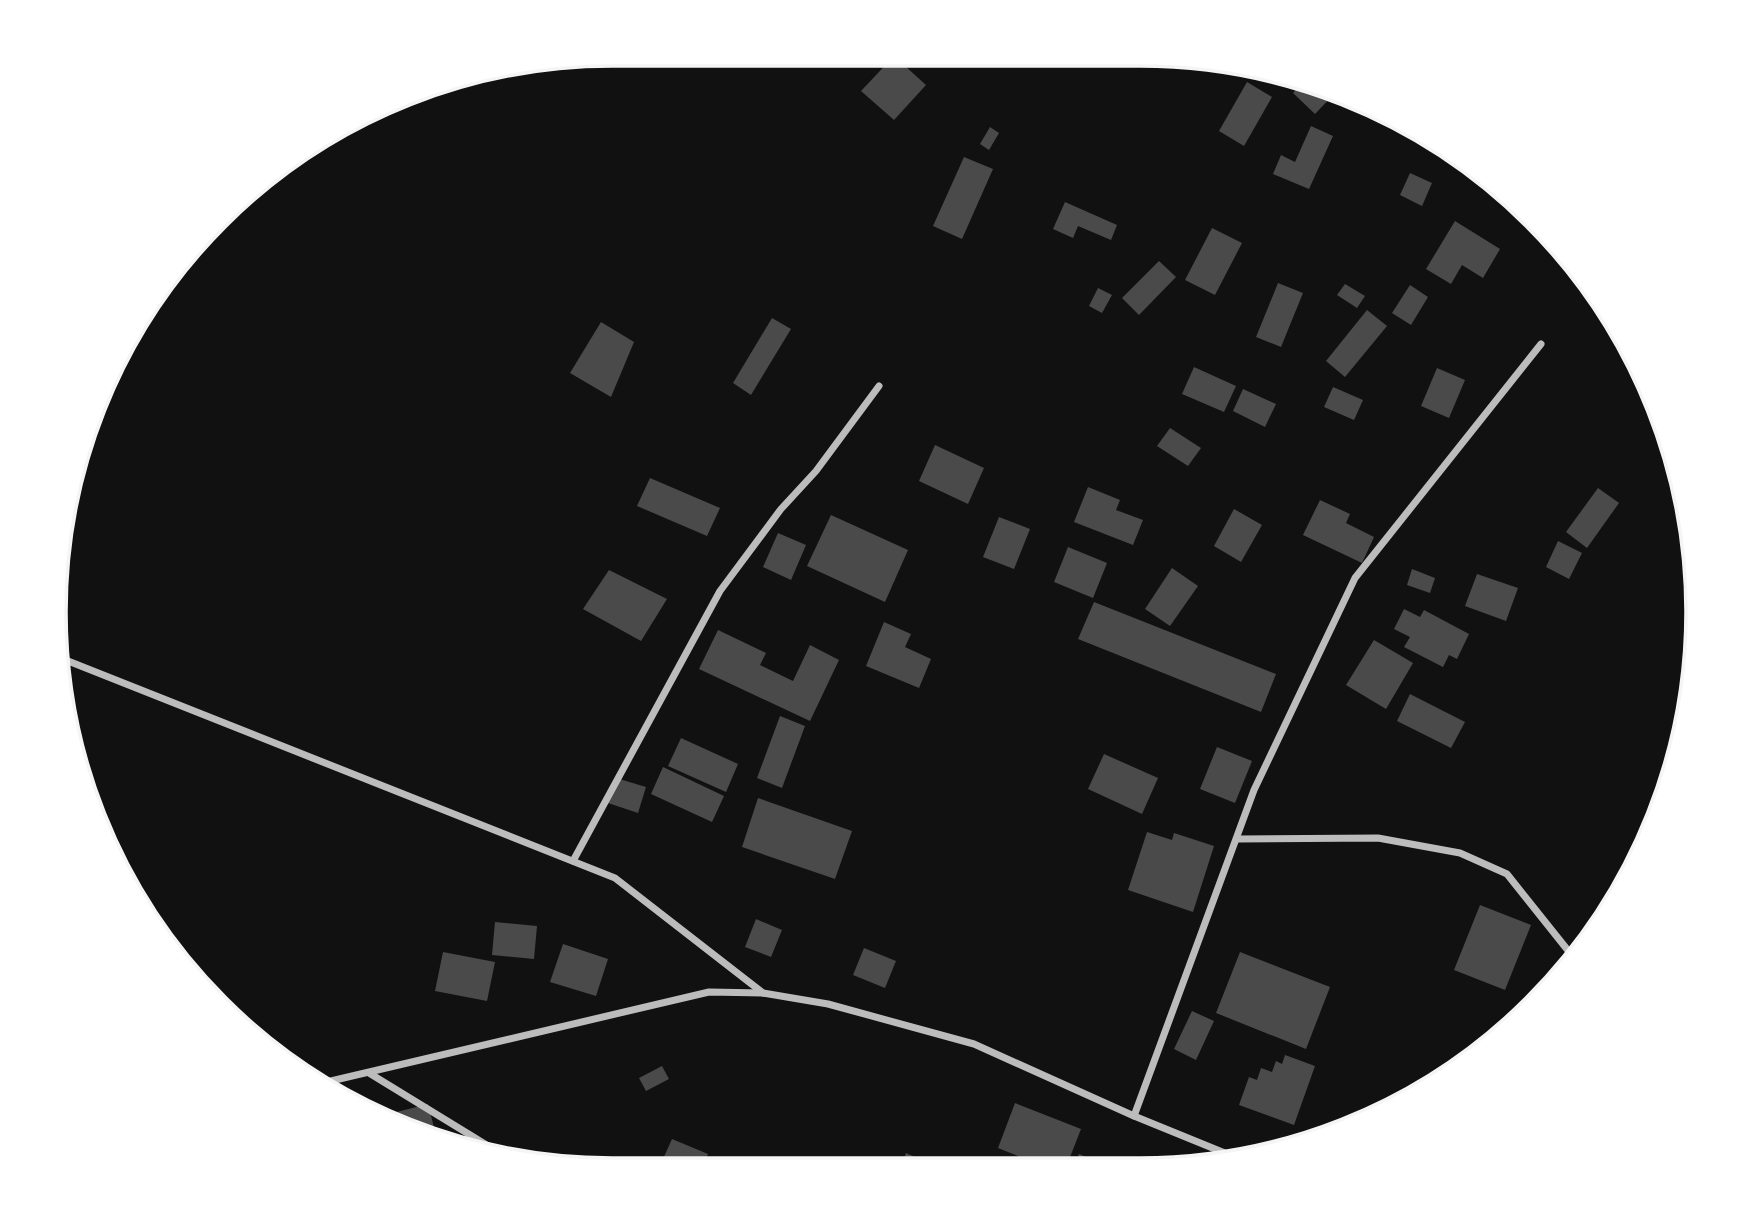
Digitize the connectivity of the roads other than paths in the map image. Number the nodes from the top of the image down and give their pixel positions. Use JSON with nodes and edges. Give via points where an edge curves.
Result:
{"nodes":[{"id":1,"x":1541,"y":344,"type":"dead end"},
{"id":2,"x":879,"y":386,"type":"dead end"},
{"id":3,"x":69,"y":661,"type":"edge"},
{"id":4,"x":1237,"y":839,"type":"junction"},
{"id":5,"x":573,"y":861,"type":"junction"},
{"id":6,"x":1568,"y":950,"type":"edge"},
{"id":7,"x":763,"y":993,"type":"junction"},
{"id":8,"x":369,"y":1073,"type":"junction"},
{"id":9,"x":333,"y":1081,"type":"edge"},
{"id":10,"x":1134,"y":1116,"type":"junction"},
{"id":11,"x":480,"y":1141,"type":"edge"},
{"id":12,"x":1221,"y":1151,"type":"edge"}],
"edges":[{"from":1,"to":4,"type":"street","via":[[1355,578],[1254,790]]},
{"from":2,"to":5,"type":"street","via":[[720,591]]},
{"from":3,"to":5,"type":"street"},
{"from":4,"to":6,"type":"street","via":[[1378,838],[1460,852],[1507,874]]},
{"from":4,"to":10,"type":"street"},
{"from":5,"to":7,"type":"street","via":[[615,878]]},
{"from":7,"to":8,"type":"street","via":[[709,992]]},
{"from":7,"to":10,"type":"street","via":[[828,1004],[974,1044]]},
{"from":8,"to":9,"type":"street"},
{"from":8,"to":11,"type":"street"},
{"from":10,"to":12,"type":"street"}]}
